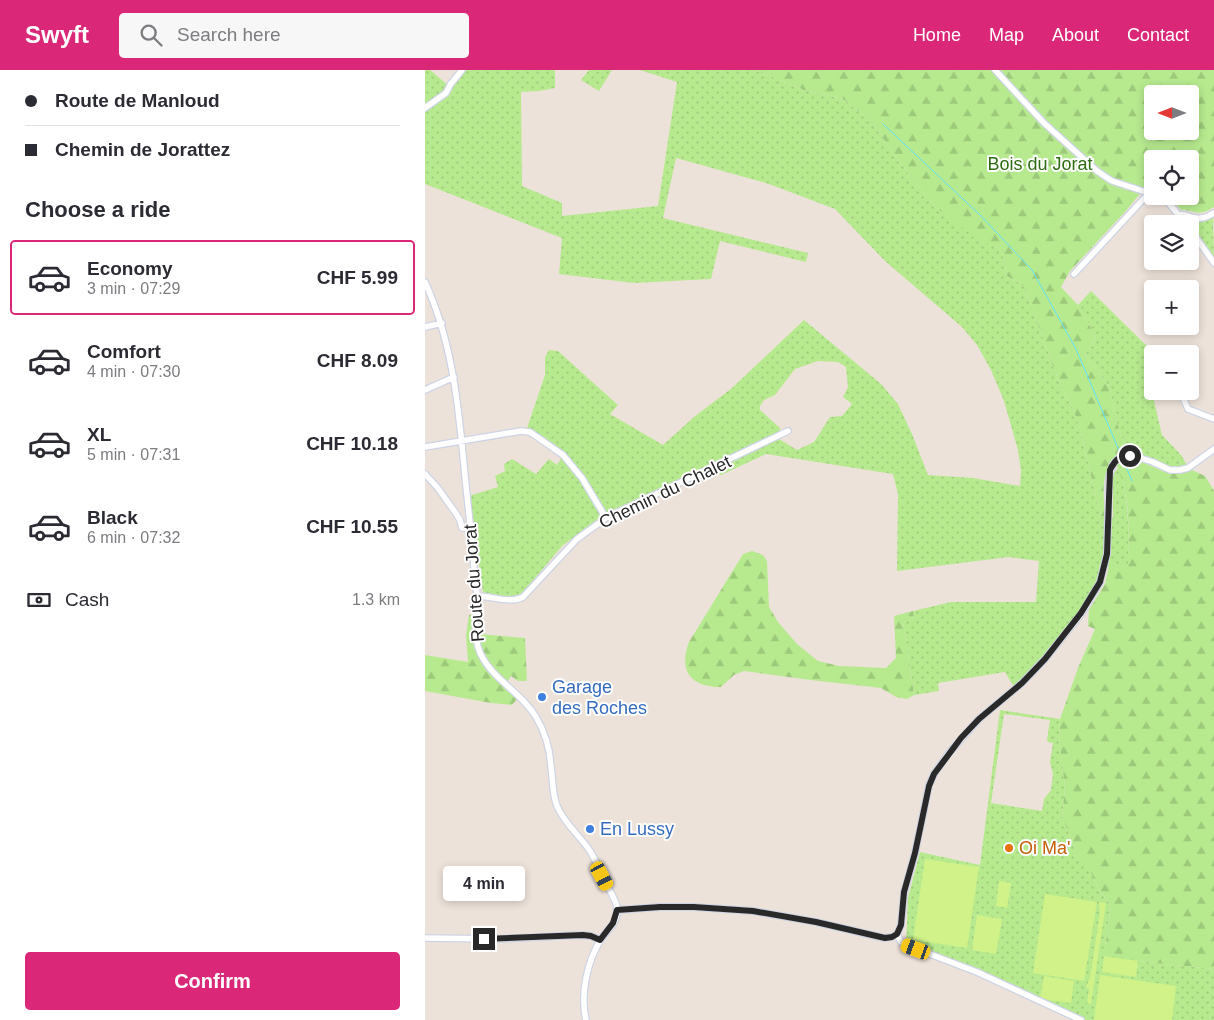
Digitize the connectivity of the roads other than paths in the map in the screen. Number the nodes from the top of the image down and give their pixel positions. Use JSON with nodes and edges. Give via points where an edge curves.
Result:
{"nodes":[{"id":1,"x":462,"y":70,"type":"edge"},
{"id":2,"x":995,"y":70,"type":"edge"},
{"id":3,"x":425,"y":108,"type":"edge"},
{"id":4,"x":1144,"y":192,"type":"edge"},
{"id":5,"x":1144,"y":201,"type":"edge"},
{"id":6,"x":1171,"y":205,"type":"edge"},
{"id":7,"x":1214,"y":213,"type":"edge"},
{"id":8,"x":1179,"y":214,"type":"joint"},
{"id":9,"x":1199,"y":242,"type":"edge"},
{"id":10,"x":1214,"y":263,"type":"edge"},
{"id":11,"x":1073,"y":274,"type":"dead end"},
{"id":12,"x":425,"y":282,"type":"edge"},
{"id":13,"x":442,"y":323,"type":"junction"},
{"id":14,"x":425,"y":327,"type":"edge"},
{"id":15,"x":454,"y":377,"type":"junction"},
{"id":16,"x":425,"y":390,"type":"edge"},
{"id":17,"x":1184,"y":400,"type":"edge"},
{"id":18,"x":1214,"y":419,"type":"edge"},
{"id":19,"x":788,"y":431,"type":"dead end"},
{"id":20,"x":462,"y":442,"type":"junction"},
{"id":21,"x":425,"y":447,"type":"edge"},
{"id":22,"x":1214,"y":449,"type":"edge"},
{"id":23,"x":425,"y":474,"type":"edge"},
{"id":24,"x":606,"y":518,"type":"junction"},
{"id":25,"x":471,"y":529,"type":"junction"},
{"id":26,"x":477,"y":596,"type":"junction"},
{"id":27,"x":617,"y":910,"type":"junction"},
{"id":28,"x":897,"y":934,"type":"junction"},
{"id":29,"x":425,"y":938,"type":"edge"},
{"id":30,"x":600,"y":940,"type":"junction"},
{"id":31,"x":586,"y":1020,"type":"edge"},
{"id":32,"x":1081,"y":1020,"type":"edge"}],
"edges":[{"from":1,"to":3,"type":"street","via":[[446,93]]},
{"from":2,"to":4,"type":"street","via":[[1044,123],[1097,171],[1112,181]]},
{"from":5,"to":11,"type":"street"},
{"from":6,"to":8,"type":"street"},
{"from":7,"to":8,"type":"street","via":[[1200,219]]},
{"from":9,"to":10,"type":"street"},
{"from":12,"to":13,"type":"street","name":"Route du Jorat"},
{"from":13,"to":14,"type":"street"},
{"from":13,"to":15,"type":"street","name":"Route du Jorat"},
{"from":15,"to":16,"type":"street"},
{"from":15,"to":20,"type":"street","name":"Route du Jorat"},
{"from":17,"to":18,"type":"street","via":[[1188,409]]},
{"from":19,"to":24,"type":"street","name":"Chemin du Chalet"},
{"from":20,"to":21,"type":"street"},
{"from":20,"to":24,"type":"street","via":[[530,432],[572,464]]},
{"from":20,"to":25,"type":"street","name":"Route du Jorat"},
{"from":22,"to":28,"type":"street","via":[[1188,468],[1175,471],[1145,459],[1127,456],[1114,462],[1109,477],[1107,554],[1100,582],[1086,607],[1045,659],[979,719],[934,774],[904,892]]},
{"from":23,"to":25,"type":"street","via":[[455,512],[462,528]]},
{"from":24,"to":26,"type":"street","name":"Chemin du Chalet","via":[[577,539],[523,597],[512,600]]},
{"from":25,"to":26,"type":"street","name":"Route du Jorat"},
{"from":26,"to":27,"type":"street","name":"Route du Jorat","via":[[476,636],[482,656],[536,717],[546,740],[557,805],[593,856]]},
{"from":27,"to":28,"type":"street","via":[[721,908],[816,922],[885,938]]},
{"from":27,"to":30,"type":"street","via":[[613,923]]},
{"from":28,"to":32,"type":"street","via":[[906,945],[977,972]]},
{"from":29,"to":30,"type":"street","via":[[583,935]]},
{"from":30,"to":31,"type":"street","via":[[584,985]]}]}
